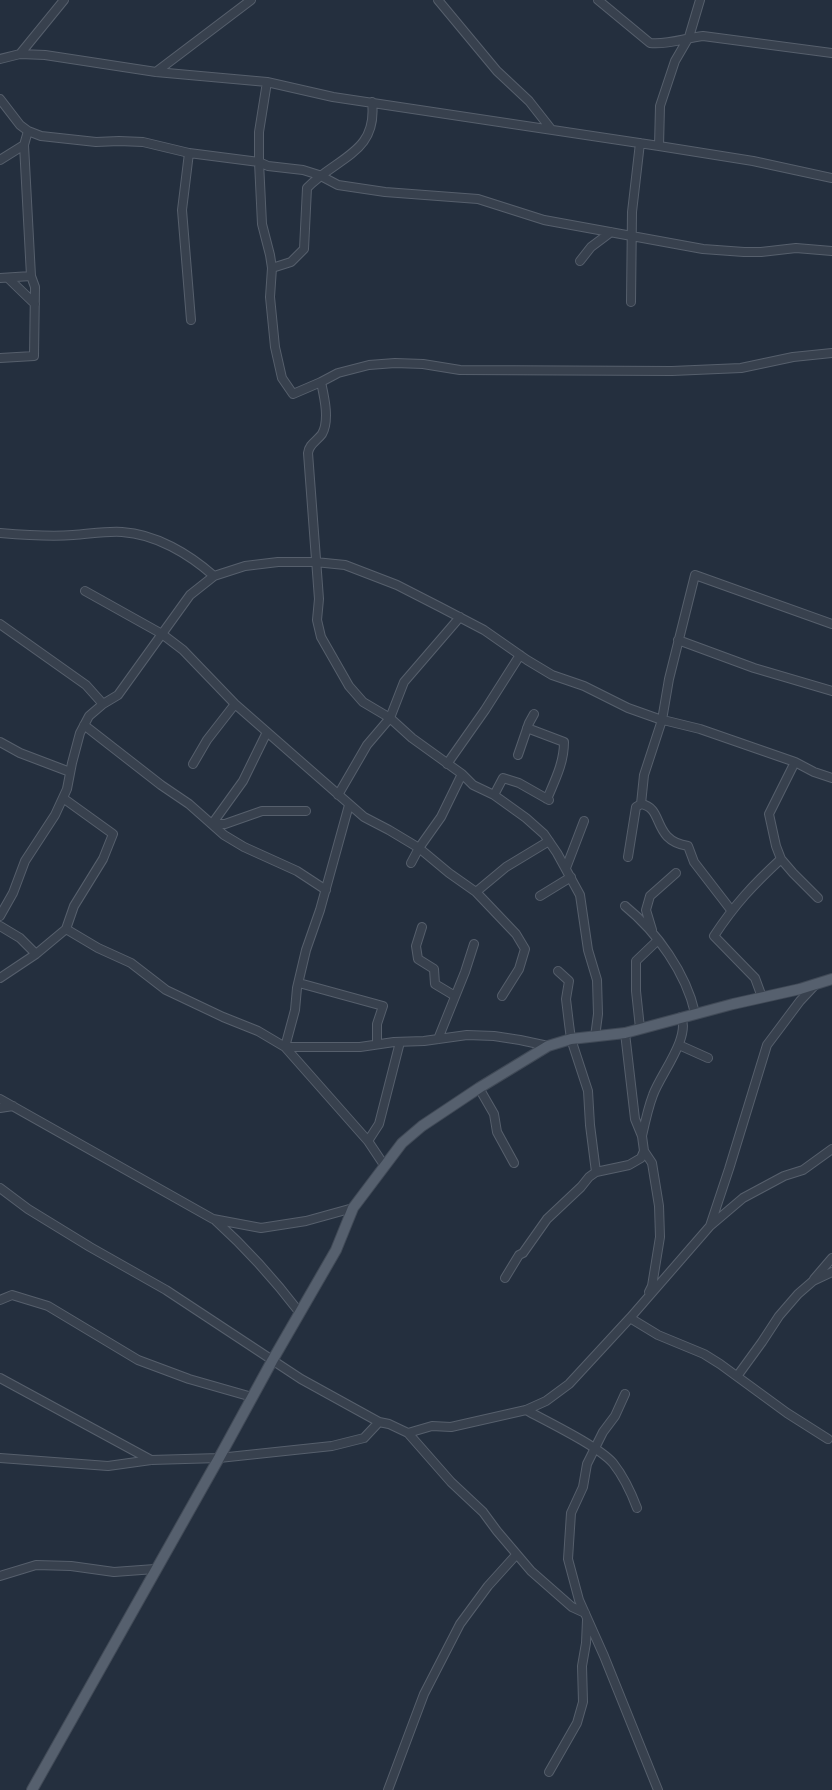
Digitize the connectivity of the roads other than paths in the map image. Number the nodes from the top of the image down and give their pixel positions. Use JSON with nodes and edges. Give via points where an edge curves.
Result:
{"nodes":[{"id":1,"x":64,"y":0,"type":"edge"},
{"id":2,"x":251,"y":0,"type":"edge"},
{"id":3,"x":438,"y":0,"type":"edge"},
{"id":4,"x":598,"y":0,"type":"edge"},
{"id":5,"x":700,"y":0,"type":"edge"},
{"id":6,"x":689,"y":37,"type":"junction"},
{"id":7,"x":832,"y":53,"type":"edge"},
{"id":8,"x":20,"y":54,"type":"junction"},
{"id":9,"x":0,"y":59,"type":"edge"},
{"id":10,"x":156,"y":72,"type":"junction"},
{"id":11,"x":267,"y":82,"type":"junction"},
{"id":12,"x":0,"y":99,"type":"edge"},
{"id":13,"x":372,"y":102,"type":"junction"},
{"id":14,"x":551,"y":129,"type":"junction"},
{"id":15,"x":28,"y":131,"type":"junction"},
{"id":16,"x":640,"y":143,"type":"junction"},
{"id":17,"x":24,"y":145,"type":"junction"},
{"id":18,"x":659,"y":146,"type":"junction"},
{"id":19,"x":189,"y":153,"type":"junction"},
{"id":20,"x":0,"y":160,"type":"edge"},
{"id":21,"x":259,"y":162,"type":"junction"},
{"id":22,"x":319,"y":175,"type":"junction"},
{"id":23,"x":832,"y":178,"type":"edge"},
{"id":24,"x":611,"y":232,"type":"junction"},
{"id":25,"x":633,"y":236,"type":"junction"},
{"id":26,"x":832,"y":250,"type":"edge"},
{"id":27,"x":580,"y":262,"type":"dead end"},
{"id":28,"x":272,"y":268,"type":"junction"},
{"id":29,"x":31,"y":276,"type":"junction"},
{"id":30,"x":4,"y":278,"type":"edge"},
{"id":31,"x":631,"y":302,"type":"dead end"},
{"id":32,"x":35,"y":304,"type":"junction"},
{"id":33,"x":190,"y":320,"type":"dead end"},
{"id":34,"x":832,"y":353,"type":"edge"},
{"id":35,"x":0,"y":358,"type":"edge"},
{"id":36,"x":321,"y":382,"type":"junction"},
{"id":37,"x":0,"y":534,"type":"edge"},
{"id":38,"x":315,"y":562,"type":"junction"},
{"id":39,"x":214,"y":576,"type":"junction"},
{"id":40,"x":85,"y":591,"type":"dead end"},
{"id":41,"x":460,"y":617,"type":"junction"},
{"id":42,"x":0,"y":624,"type":"edge"},
{"id":43,"x":832,"y":624,"type":"edge"},
{"id":44,"x":162,"y":634,"type":"junction"},
{"id":45,"x":678,"y":640,"type":"junction"},
{"id":46,"x":520,"y":656,"type":"junction"},
{"id":47,"x":832,"y":691,"type":"edge"},
{"id":48,"x":102,"y":704,"type":"junction"},
{"id":49,"x":235,"y":704,"type":"junction"},
{"id":50,"x":534,"y":714,"type":"dead end"},
{"id":51,"x":390,"y":718,"type":"junction"},
{"id":52,"x":662,"y":720,"type":"junction"},
{"id":53,"x":84,"y":725,"type":"junction"},
{"id":54,"x":527,"y":728,"type":"junction"},
{"id":55,"x":266,"y":732,"type":"junction"},
{"id":56,"x":0,"y":742,"type":"edge"},
{"id":57,"x":518,"y":755,"type":"dead end"},
{"id":58,"x":795,"y":762,"type":"junction"},
{"id":59,"x":194,"y":764,"type":"dead end"},
{"id":60,"x":447,"y":764,"type":"junction"},
{"id":61,"x":70,"y":772,"type":"junction"},
{"id":62,"x":462,"y":774,"type":"junction"},
{"id":63,"x":832,"y":778,"type":"edge"},
{"id":64,"x":494,"y":795,"type":"junction"},
{"id":65,"x":338,"y":796,"type":"junction"},
{"id":66,"x":63,"y":798,"type":"junction"},
{"id":67,"x":641,"y":804,"type":"junction"},
{"id":68,"x":349,"y":805,"type":"junction"},
{"id":69,"x":306,"y":811,"type":"dead end"},
{"id":70,"x":584,"y":821,"type":"dead end"},
{"id":71,"x":212,"y":824,"type":"junction"},
{"id":72,"x":549,"y":841,"type":"junction"},
{"id":73,"x":419,"y":848,"type":"junction"},
{"id":74,"x":628,"y":858,"type":"dead end"},
{"id":75,"x":781,"y":859,"type":"junction"},
{"id":76,"x":411,"y":863,"type":"dead end"},
{"id":77,"x":566,"y":868,"type":"junction"},
{"id":78,"x":676,"y":872,"type":"dead end"},
{"id":79,"x":571,"y":876,"type":"junction"},
{"id":80,"x":326,"y":890,"type":"junction"},
{"id":81,"x":476,"y":892,"type":"junction"},
{"id":82,"x":540,"y":896,"type":"dead end"},
{"id":83,"x":818,"y":898,"type":"dead end"},
{"id":84,"x":625,"y":906,"type":"dead end"},
{"id":85,"x":731,"y":910,"type":"junction"},
{"id":86,"x":0,"y":916,"type":"edge"},
{"id":87,"x":0,"y":926,"type":"edge"},
{"id":88,"x":422,"y":927,"type":"dead end"},
{"id":89,"x":66,"y":928,"type":"junction"},
{"id":90,"x":655,"y":937,"type":"junction"},
{"id":91,"x":474,"y":944,"type":"dead end"},
{"id":92,"x":36,"y":954,"type":"junction"},
{"id":93,"x":558,"y":972,"type":"dead end"},
{"id":94,"x":0,"y":978,"type":"edge"},
{"id":95,"x":832,"y":979,"type":"edge"},
{"id":96,"x":299,"y":983,"type":"junction"},
{"id":97,"x":815,"y":985,"type":"junction"},
{"id":98,"x":455,"y":996,"type":"junction"},
{"id":99,"x":502,"y":996,"type":"dead end"},
{"id":100,"x":762,"y":997,"type":"junction"},
{"id":101,"x":695,"y":1014,"type":"junction"},
{"id":102,"x":681,"y":1017,"type":"junction"},
{"id":103,"x":640,"y":1028,"type":"junction"},
{"id":104,"x":625,"y":1033,"type":"junction"},
{"id":105,"x":595,"y":1036,"type":"junction"},
{"id":106,"x":438,"y":1039,"type":"junction"},
{"id":107,"x":571,"y":1039,"type":"junction"},
{"id":108,"x":400,"y":1042,"type":"junction"},
{"id":109,"x":377,"y":1044,"type":"junction"},
{"id":110,"x":679,"y":1045,"type":"junction"},
{"id":111,"x":548,"y":1046,"type":"junction"},
{"id":112,"x":284,"y":1047,"type":"junction"},
{"id":113,"x":708,"y":1058,"type":"dead end"},
{"id":114,"x":479,"y":1088,"type":"junction"},
{"id":115,"x":0,"y":1099,"type":"edge"},
{"id":116,"x":13,"y":1106,"type":"junction"},
{"id":117,"x":0,"y":1108,"type":"edge"},
{"id":118,"x":642,"y":1136,"type":"junction"},
{"id":119,"x":368,"y":1142,"type":"junction"},
{"id":120,"x":832,"y":1149,"type":"edge"},
{"id":121,"x":644,"y":1151,"type":"junction"},
{"id":122,"x":514,"y":1163,"type":"dead end"},
{"id":123,"x":384,"y":1165,"type":"junction"},
{"id":124,"x":596,"y":1172,"type":"junction"},
{"id":125,"x":0,"y":1188,"type":"edge"},
{"id":126,"x":354,"y":1208,"type":"junction"},
{"id":127,"x":213,"y":1218,"type":"junction"},
{"id":128,"x":710,"y":1226,"type":"junction"},
{"id":129,"x":832,"y":1258,"type":"edge"},
{"id":130,"x":832,"y":1272,"type":"edge"},
{"id":131,"x":505,"y":1278,"type":"dead end"},
{"id":132,"x":813,"y":1281,"type":"junction"},
{"id":133,"x":0,"y":1300,"type":"edge"},
{"id":134,"x":643,"y":1302,"type":"junction"},
{"id":135,"x":300,"y":1313,"type":"junction"},
{"id":136,"x":630,"y":1318,"type":"junction"},
{"id":137,"x":272,"y":1361,"type":"junction"},
{"id":138,"x":738,"y":1375,"type":"junction"},
{"id":139,"x":0,"y":1378,"type":"edge"},
{"id":140,"x":625,"y":1394,"type":"dead end"},
{"id":141,"x":252,"y":1397,"type":"junction"},
{"id":142,"x":526,"y":1410,"type":"junction"},
{"id":143,"x":379,"y":1422,"type":"junction"},
{"id":144,"x":408,"y":1433,"type":"junction"},
{"id":145,"x":828,"y":1439,"type":"dead end"},
{"id":146,"x":594,"y":1449,"type":"junction"},
{"id":147,"x":0,"y":1458,"type":"edge"},
{"id":148,"x":219,"y":1458,"type":"junction"},
{"id":149,"x":151,"y":1460,"type":"junction"},
{"id":150,"x":638,"y":1508,"type":"dead end"},
{"id":151,"x":516,"y":1555,"type":"junction"},
{"id":152,"x":156,"y":1569,"type":"junction"},
{"id":153,"x":0,"y":1576,"type":"edge"},
{"id":154,"x":586,"y":1616,"type":"junction"},
{"id":155,"x":548,"y":1772,"type":"dead end"},
{"id":156,"x":32,"y":1790,"type":"edge"},
{"id":157,"x":388,"y":1790,"type":"edge"},
{"id":158,"x":658,"y":1790,"type":"edge"}],
"edges":[{"from":1,"to":8,"type":"street"},
{"from":2,"to":10,"type":"street"},
{"from":3,"to":14,"type":"street"},
{"from":4,"to":6,"type":"street","via":[[650,43],[661,44]]},
{"from":5,"to":6,"type":"street"},
{"from":6,"to":7,"type":"street","via":[[703,36]]},
{"from":6,"to":18,"type":"street","via":[[675,61],[660,106]]},
{"from":8,"to":9,"type":"street"},
{"from":8,"to":10,"type":"street"},
{"from":10,"to":11,"type":"street"},
{"from":11,"to":13,"type":"street"},
{"from":11,"to":21,"type":"street","via":[[259,132]]},
{"from":12,"to":15,"type":"street"},
{"from":13,"to":14,"type":"street"},
{"from":13,"to":22,"type":"street","via":[[374,117],[370,134],[361,146]]},
{"from":14,"to":16,"type":"street"},
{"from":15,"to":17,"type":"street"},
{"from":15,"to":19,"type":"street","via":[[41,136],[96,142],[143,142]]},
{"from":16,"to":18,"type":"street"},
{"from":16,"to":25,"type":"street","via":[[632,212]]},
{"from":17,"to":20,"type":"street"},
{"from":17,"to":29,"type":"street"},
{"from":18,"to":23,"type":"street"},
{"from":19,"to":21,"type":"street"},
{"from":19,"to":33,"type":"street","via":[[182,210]]},
{"from":21,"to":22,"type":"street"},
{"from":21,"to":28,"type":"street","via":[[262,224]]},
{"from":22,"to":24,"type":"street","via":[[338,185],[478,199],[544,220]]},
{"from":22,"to":28,"type":"street","via":[[308,188],[304,249],[291,262]]},
{"from":24,"to":25,"type":"street"},
{"from":24,"to":27,"type":"street","via":[[591,247]]},
{"from":25,"to":26,"type":"street","via":[[725,251]]},
{"from":25,"to":31,"type":"street"},
{"from":28,"to":36,"type":"street","via":[[270,297],[282,378],[293,394]]},
{"from":29,"to":30,"type":"street"},
{"from":29,"to":32,"type":"street"},
{"from":30,"to":32,"type":"street"},
{"from":32,"to":35,"type":"street","via":[[34,356]]},
{"from":34,"to":36,"type":"street","via":[[741,368],[672,371],[460,370],[395,363],[369,365]]},
{"from":36,"to":38,"type":"street","via":[[326,421],[322,433],[308,448]]},
{"from":37,"to":39,"type":"street","via":[[142,534],[175,548]]},
{"from":38,"to":39,"type":"street","via":[[245,566]]},
{"from":38,"to":41,"type":"street","via":[[345,565],[397,585]]},
{"from":38,"to":51,"type":"street","via":[[321,637],[363,702]]},
{"from":39,"to":44,"type":"street","via":[[190,595]]},
{"from":40,"to":44,"type":"street"},
{"from":41,"to":46,"type":"street"},
{"from":41,"to":51,"type":"street","via":[[404,682]]},
{"from":42,"to":48,"type":"street","via":[[86,686]]},
{"from":43,"to":45,"type":"street","via":[[695,575]]},
{"from":44,"to":48,"type":"street","via":[[118,695]]},
{"from":44,"to":49,"type":"street","via":[[183,650]]},
{"from":45,"to":47,"type":"street","via":[[745,665]]},
{"from":45,"to":52,"type":"street"},
{"from":46,"to":52,"type":"street","via":[[552,675]]},
{"from":46,"to":60,"type":"street"},
{"from":48,"to":53,"type":"street"},
{"from":49,"to":55,"type":"street"},
{"from":49,"to":59,"type":"street","via":[[207,740]]},
{"from":50,"to":54,"type":"street"},
{"from":51,"to":60,"type":"street"},
{"from":51,"to":65,"type":"street","via":[[368,746]]},
{"from":52,"to":58,"type":"street","via":[[700,729]]},
{"from":52,"to":67,"type":"street","via":[[644,776]]},
{"from":53,"to":61,"type":"street"},
{"from":53,"to":71,"type":"street"},
{"from":54,"to":57,"type":"street"},
{"from":54,"to":64,"type":"street","via":[[564,742],[560,770],[548,799],[503,778]]},
{"from":55,"to":65,"type":"street"},
{"from":55,"to":71,"type":"street","via":[[242,781]]},
{"from":56,"to":61,"type":"street"},
{"from":58,"to":63,"type":"street"},
{"from":58,"to":75,"type":"street","via":[[769,814]]},
{"from":60,"to":62,"type":"street"},
{"from":61,"to":66,"type":"street"},
{"from":62,"to":64,"type":"street","via":[[473,785]]},
{"from":62,"to":73,"type":"street","via":[[441,817]]},
{"from":64,"to":72,"type":"street","via":[[526,818]]},
{"from":65,"to":68,"type":"street"},
{"from":66,"to":86,"type":"street","via":[[56,815],[25,861]]},
{"from":66,"to":89,"type":"street","via":[[113,834],[103,859],[74,906]]},
{"from":67,"to":74,"type":"street","via":[[636,807]]},
{"from":67,"to":85,"type":"street","via":[[648,805],[656,813],[658,824],[667,837],[688,846],[694,862]]},
{"from":68,"to":73,"type":"street"},
{"from":68,"to":80,"type":"street"},
{"from":69,"to":71,"type":"street","via":[[262,811],[225,824]]},
{"from":70,"to":77,"type":"street"},
{"from":71,"to":80,"type":"street","via":[[244,847],[297,871]]},
{"from":72,"to":77,"type":"street"},
{"from":72,"to":81,"type":"street","via":[[506,867]]},
{"from":73,"to":76,"type":"street"},
{"from":73,"to":81,"type":"street"},
{"from":75,"to":83,"type":"street"},
{"from":75,"to":85,"type":"street"},
{"from":77,"to":79,"type":"street"},
{"from":78,"to":90,"type":"street","via":[[650,896],[646,910]]},
{"from":79,"to":82,"type":"street"},
{"from":79,"to":105,"type":"street","via":[[580,895],[588,950],[597,980]]},
{"from":80,"to":96,"type":"street"},
{"from":81,"to":99,"type":"street","via":[[516,934],[525,949],[519,970]]},
{"from":84,"to":90,"type":"street"},
{"from":85,"to":100,"type":"street","via":[[714,936],[755,978]]},
{"from":87,"to":92,"type":"street","via":[[20,938]]},
{"from":88,"to":98,"type":"street","via":[[416,946],[418,959],[434,969],[435,984]]},
{"from":89,"to":92,"type":"street"},
{"from":89,"to":112,"type":"street","via":[[131,963],[166,990]]},
{"from":90,"to":101,"type":"street","via":[[678,973]]},
{"from":90,"to":103,"type":"street","via":[[636,961]]},
{"from":91,"to":98,"type":"street"},
{"from":92,"to":94,"type":"street"},
{"from":93,"to":107,"type":"street","via":[[569,981],[566,999]]},
{"from":95,"to":97,"type":"main road"},
{"from":96,"to":109,"type":"street","via":[[383,1006],[377,1024]]},
{"from":96,"to":112,"type":"street"},
{"from":97,"to":100,"type":"main road"},
{"from":97,"to":128,"type":"street","via":[[767,1045]]},
{"from":98,"to":106,"type":"street"},
{"from":100,"to":101,"type":"main road"},
{"from":101,"to":102,"type":"main road"},
{"from":102,"to":103,"type":"main road"},
{"from":102,"to":110,"type":"street"},
{"from":103,"to":104,"type":"main road"},
{"from":104,"to":105,"type":"main road"},
{"from":104,"to":118,"type":"street","via":[[635,1119]]},
{"from":105,"to":107,"type":"main road"},
{"from":106,"to":108,"type":"street"},
{"from":106,"to":111,"type":"street","via":[[494,1036]]},
{"from":107,"to":111,"type":"main road"},
{"from":107,"to":124,"type":"street","via":[[588,1090]]},
{"from":108,"to":109,"type":"street"},
{"from":108,"to":119,"type":"street","via":[[379,1124]]},
{"from":109,"to":112,"type":"street"},
{"from":110,"to":113,"type":"street"},
{"from":110,"to":118,"type":"street","via":[[653,1094]]},
{"from":111,"to":114,"type":"main road"},
{"from":112,"to":119,"type":"street"},
{"from":114,"to":122,"type":"street","via":[[494,1114],[497,1132]]},
{"from":114,"to":123,"type":"main road","via":[[422,1126]]},
{"from":115,"to":116,"type":"street"},
{"from":116,"to":117,"type":"street"},
{"from":116,"to":127,"type":"street"},
{"from":118,"to":121,"type":"street"},
{"from":119,"to":123,"type":"street"},
{"from":120,"to":128,"type":"street","via":[[803,1170],[784,1176],[743,1198]]},
{"from":121,"to":124,"type":"street","via":[[641,1158],[629,1165]]},
{"from":121,"to":134,"type":"street","via":[[652,1163],[660,1237],[652,1286]]},
{"from":123,"to":126,"type":"main road"},
{"from":124,"to":131,"type":"street","via":[[547,1219]]},
{"from":125,"to":137,"type":"street","via":[[28,1209],[166,1290]]},
{"from":126,"to":127,"type":"street","via":[[306,1221],[261,1228]]},
{"from":126,"to":135,"type":"main road","via":[[336,1250]]},
{"from":127,"to":135,"type":"street","via":[[276,1282]]},
{"from":128,"to":134,"type":"street"},
{"from":129,"to":132,"type":"street"},
{"from":130,"to":132,"type":"street"},
{"from":132,"to":138,"type":"street","via":[[779,1316]]},
{"from":133,"to":141,"type":"street","via":[[12,1295],[48,1306],[138,1360]]},
{"from":134,"to":136,"type":"street"},
{"from":135,"to":137,"type":"main road"},
{"from":136,"to":138,"type":"street","via":[[658,1335],[704,1354]]},
{"from":136,"to":142,"type":"street","via":[[558,1394]]},
{"from":137,"to":141,"type":"main road"},
{"from":137,"to":143,"type":"street"},
{"from":138,"to":145,"type":"street","via":[[787,1413]]},
{"from":139,"to":149,"type":"street"},
{"from":140,"to":146,"type":"street"},
{"from":141,"to":148,"type":"main road"},
{"from":142,"to":144,"type":"street"},
{"from":142,"to":146,"type":"street"},
{"from":143,"to":144,"type":"street"},
{"from":143,"to":148,"type":"street","via":[[364,1438],[332,1446]]},
{"from":144,"to":151,"type":"street","via":[[451,1482],[483,1512]]},
{"from":146,"to":150,"type":"street","via":[[611,1462]]},
{"from":146,"to":154,"type":"street","via":[[572,1513],[568,1559]]},
{"from":147,"to":149,"type":"street","via":[[108,1466]]},
{"from":148,"to":149,"type":"street"},
{"from":148,"to":152,"type":"main road"},
{"from":151,"to":154,"type":"street"},
{"from":151,"to":157,"type":"street","via":[[460,1624],[424,1694]]},
{"from":152,"to":153,"type":"street","via":[[114,1572],[36,1565]]},
{"from":152,"to":156,"type":"main road"},
{"from":154,"to":155,"type":"street","via":[[582,1666],[584,1702],[577,1723]]},
{"from":154,"to":158,"type":"street"}]}
